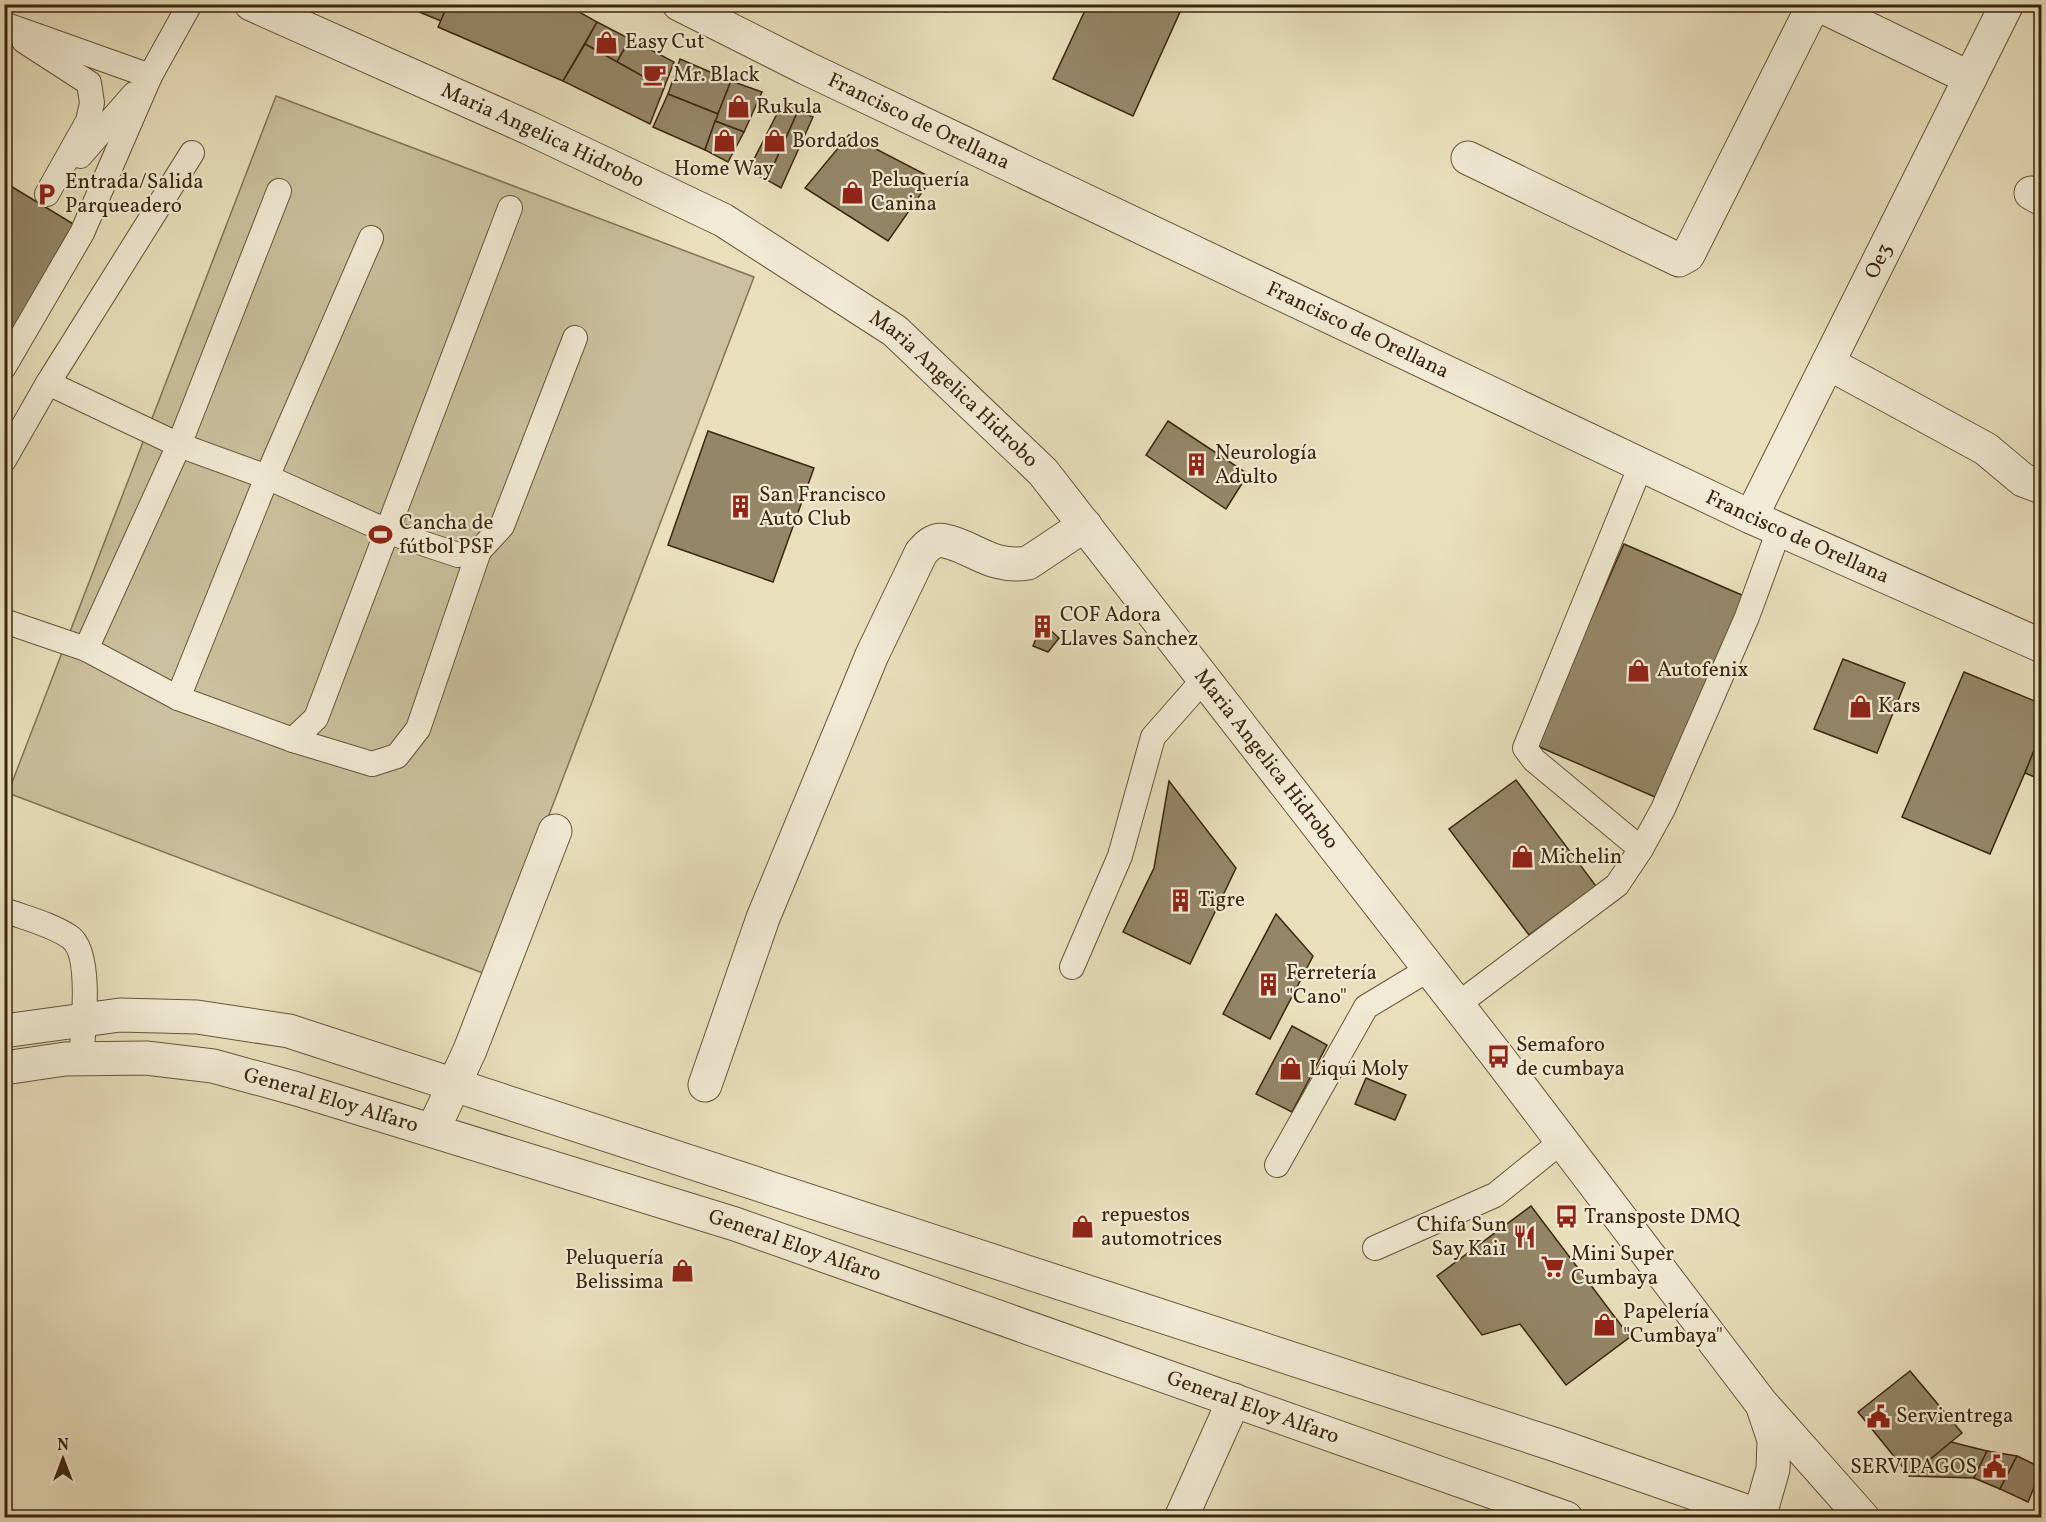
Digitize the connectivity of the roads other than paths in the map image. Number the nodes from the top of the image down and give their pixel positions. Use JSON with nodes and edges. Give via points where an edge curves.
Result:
{"nodes":[{"id":1,"x":190,"y":4,"type":"edge"},
{"id":2,"x":251,"y":4,"type":"edge"},
{"id":3,"x":679,"y":4,"type":"edge"},
{"id":4,"x":1816,"y":4,"type":"edge"},
{"id":5,"x":2007,"y":4,"type":"edge"},
{"id":6,"x":4,"y":26,"type":"edge"},
{"id":7,"x":150,"y":76,"type":"junction"},
{"id":8,"x":1970,"y":78,"type":"junction"},
{"id":9,"x":192,"y":153,"type":"dead end"},
{"id":10,"x":1468,"y":158,"type":"dead end"},
{"id":11,"x":279,"y":191,"type":"dead end"},
{"id":12,"x":510,"y":208,"type":"dead end"},
{"id":13,"x":371,"y":238,"type":"dead end"},
{"id":14,"x":576,"y":338,"type":"dead end"},
{"id":15,"x":1828,"y":363,"type":"junction"},
{"id":16,"x":4,"y":367,"type":"edge"},
{"id":17,"x":48,"y":383,"type":"junction"},
{"id":18,"x":179,"y":445,"type":"junction"},
{"id":19,"x":4,"y":460,"type":"edge"},
{"id":20,"x":1641,"y":465,"type":"junction"},
{"id":21,"x":267,"y":477,"type":"junction"},
{"id":22,"x":2042,"y":488,"type":"edge"},
{"id":23,"x":1765,"y":524,"type":"junction"},
{"id":24,"x":1085,"y":525,"type":"junction"},
{"id":25,"x":389,"y":532,"type":"junction"},
{"id":26,"x":479,"y":551,"type":"junction"},
{"id":27,"x":4,"y":621,"type":"edge"},
{"id":28,"x":2042,"y":646,"type":"edge"},
{"id":29,"x":86,"y":649,"type":"junction"},
{"id":30,"x":1204,"y":679,"type":"junction"},
{"id":31,"x":178,"y":698,"type":"junction"},
{"id":32,"x":293,"y":740,"type":"junction"},
{"id":33,"x":555,"y":831,"type":"dead end"},
{"id":34,"x":1641,"y":849,"type":"junction"},
{"id":35,"x":4,"y":910,"type":"edge"},
{"id":36,"x":1072,"y":967,"type":"dead end"},
{"id":37,"x":1429,"y":969,"type":"junction"},
{"id":38,"x":1456,"y":1005,"type":"junction"},
{"id":39,"x":84,"y":1020,"type":"junction"},
{"id":40,"x":4,"y":1031,"type":"edge"},
{"id":41,"x":81,"y":1059,"type":"junction"},
{"id":42,"x":4,"y":1068,"type":"edge"},
{"id":43,"x":453,"y":1085,"type":"junction"},
{"id":44,"x":705,"y":1085,"type":"dead end"},
{"id":45,"x":433,"y":1131,"type":"junction"},
{"id":46,"x":1562,"y":1141,"type":"junction"},
{"id":47,"x":1277,"y":1165,"type":"dead end"},
{"id":48,"x":1375,"y":1248,"type":"dead end"},
{"id":49,"x":1234,"y":1400,"type":"junction"},
{"id":50,"x":1761,"y":1403,"type":"junction"},
{"id":51,"x":1759,"y":1517,"type":"edge"},
{"id":52,"x":1182,"y":1518,"type":"edge"},
{"id":53,"x":1566,"y":1518,"type":"edge"},
{"id":54,"x":1863,"y":1518,"type":"edge"}],
"edges":[{"from":1,"to":7,"type":"lane"},
{"from":2,"to":24,"type":"street","name":"Maria Angelica Hidrobo","via":[[723,220],[895,331],[1043,472]]},
{"from":3,"to":20,"type":"street","name":"Francisco de Orellana"},
{"from":4,"to":8,"type":"street"},
{"from":4,"to":10,"type":"street","via":[[1688,255],[1679,260]]},
{"from":5,"to":8,"type":"street","name":"Oe3"},
{"from":6,"to":7,"type":"lane"},
{"from":6,"to":7,"type":"lane","via":[[89,83],[92,103],[88,121],[47,194]]},
{"from":7,"to":16,"type":"lane","via":[[82,233]]},
{"from":8,"to":15,"type":"street","name":"Oe3"},
{"from":9,"to":17,"type":"lane"},
{"from":11,"to":18,"type":"lane"},
{"from":12,"to":25,"type":"lane"},
{"from":13,"to":21,"type":"lane"},
{"from":14,"to":26,"type":"lane","via":[[502,526]]},
{"from":15,"to":22,"type":"street","via":[[1986,449],[2023,480]]},
{"from":15,"to":23,"type":"street","name":"Oe3"},
{"from":17,"to":18,"type":"lane"},
{"from":17,"to":19,"type":"lane"},
{"from":18,"to":21,"type":"lane"},
{"from":18,"to":29,"type":"lane"},
{"from":20,"to":23,"type":"street","name":"Francisco de Orellana"},
{"from":20,"to":34,"type":"lane","via":[[1526,748],[1534,760]]},
{"from":21,"to":25,"type":"lane"},
{"from":21,"to":31,"type":"lane"},
{"from":23,"to":28,"type":"street","name":"Francisco de Orellana"},
{"from":23,"to":34,"type":"lane","via":[[1747,617],[1663,809]]},
{"from":24,"to":30,"type":"street","name":"Maria Angelica Hidrobo"},
{"from":24,"to":44,"type":"street","via":[[1034,560],[1019,564],[983,558],[944,540],[930,543],[921,553],[872,655],[763,918]]},
{"from":25,"to":26,"type":"lane","via":[[458,555]]},
{"from":25,"to":32,"type":"lane","via":[[316,718]]},
{"from":26,"to":32,"type":"lane","via":[[418,729],[397,756],[372,764]]},
{"from":27,"to":29,"type":"lane"},
{"from":29,"to":31,"type":"lane"},
{"from":30,"to":36,"type":"lane","via":[[1153,737],[1120,856]]},
{"from":30,"to":37,"type":"street","name":"Maria Angelica Hidrobo"},
{"from":31,"to":32,"type":"lane"},
{"from":33,"to":43,"type":"street"},
{"from":34,"to":38,"type":"lane","via":[[1617,885]]},
{"from":35,"to":39,"type":"lane","via":[[71,938],[84,970]]},
{"from":37,"to":38,"type":"street","name":"Maria Angelica Hidrobo"},
{"from":37,"to":47,"type":"lane","via":[[1366,1007]]},
{"from":38,"to":46,"type":"street","name":"Maria Angelica Hidrobo"},
{"from":39,"to":40,"type":"street"},
{"from":39,"to":41,"type":"lane"},
{"from":39,"to":43,"type":"street","via":[[120,1016],[197,1017],[289,1031]]},
{"from":41,"to":42,"type":"street","name":"General Eloy Alfaro"},
{"from":41,"to":45,"type":"street","name":"General Eloy Alfaro","via":[[146,1058],[213,1066]]},
{"from":43,"to":45,"type":"street"},
{"from":43,"to":51,"type":"street","via":[[1556,1445]]},
{"from":45,"to":49,"type":"street","name":"General Eloy Alfaro","via":[[735,1224]]},
{"from":46,"to":48,"type":"lane","via":[[1495,1195]]},
{"from":46,"to":50,"type":"street","name":"Maria Angelica Hidrobo"},
{"from":49,"to":52,"type":"street"},
{"from":49,"to":53,"type":"street","name":"General Eloy Alfaro"},
{"from":50,"to":51,"type":"street","via":[[1774,1440],[1773,1469]]},
{"from":50,"to":54,"type":"street","name":"Maria Angelica Hidrobo"}]}
